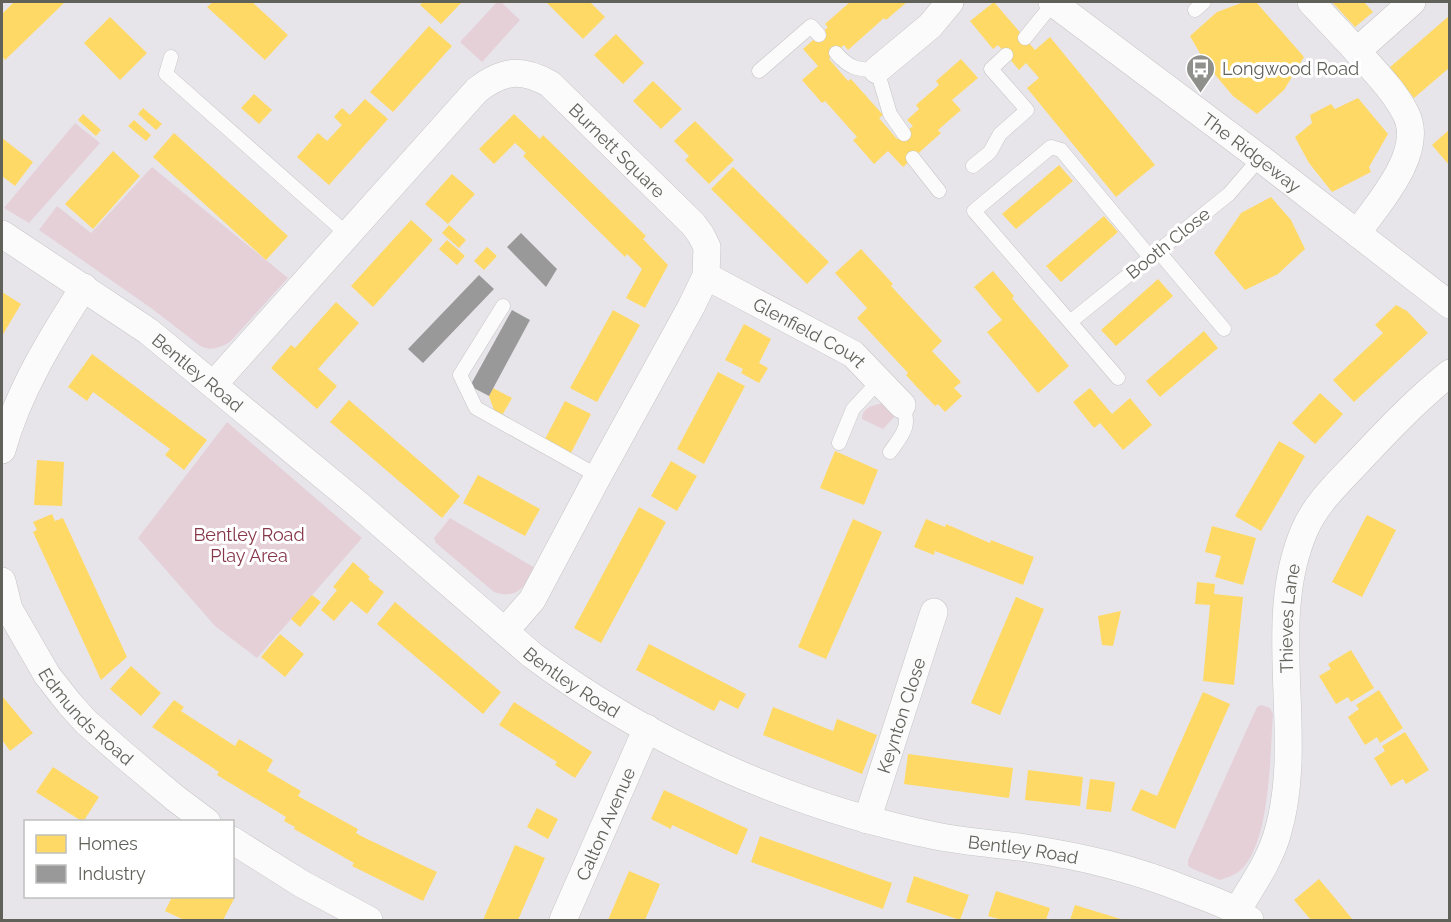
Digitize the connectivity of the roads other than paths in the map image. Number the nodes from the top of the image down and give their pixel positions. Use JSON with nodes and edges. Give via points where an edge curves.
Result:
{"nodes":[{"id":1,"x":950,"y":2,"type":"edge"},
{"id":2,"x":1053,"y":2,"type":"edge"},
{"id":3,"x":1311,"y":2,"type":"edge"},
{"id":4,"x":1412,"y":2,"type":"edge"},
{"id":5,"x":819,"y":35,"type":"dead end"},
{"id":6,"x":1025,"y":38,"type":"dead end"},
{"id":7,"x":1357,"y":51,"type":"junction"},
{"id":8,"x":836,"y":53,"type":"dead end"},
{"id":9,"x":1006,"y":55,"type":"dead end"},
{"id":10,"x":171,"y":57,"type":"dead end"},
{"id":11,"x":877,"y":70,"type":"junction"},
{"id":12,"x":759,"y":71,"type":"dead end"},
{"id":13,"x":904,"y":134,"type":"dead end"},
{"id":14,"x":912,"y":158,"type":"dead end"},
{"id":15,"x":1260,"y":158,"type":"junction"},
{"id":16,"x":973,"y":166,"type":"dead end"},
{"id":17,"x":939,"y":191,"type":"dead end"},
{"id":18,"x":1357,"y":233,"type":"junction"},
{"id":19,"x":2,"y":234,"type":"edge"},
{"id":20,"x":346,"y":234,"type":"junction"},
{"id":21,"x":1154,"y":254,"type":"junction"},
{"id":22,"x":706,"y":276,"type":"junction"},
{"id":23,"x":84,"y":287,"type":"junction"},
{"id":24,"x":1449,"y":305,"type":"edge"},
{"id":25,"x":503,"y":306,"type":"dead end"},
{"id":26,"x":1070,"y":322,"type":"junction"},
{"id":27,"x":1224,"y":329,"type":"dead end"},
{"id":28,"x":1449,"y":373,"type":"edge"},
{"id":29,"x":1118,"y":378,"type":"dead end"},
{"id":30,"x":879,"y":381,"type":"junction"},
{"id":31,"x":214,"y":384,"type":"junction"},
{"id":32,"x":902,"y":405,"type":"joint"},
{"id":33,"x":5,"y":428,"type":"edge"},
{"id":34,"x":839,"y":443,"type":"dead end"},
{"id":35,"x":2,"y":450,"type":"edge"},
{"id":36,"x":890,"y":452,"type":"dead end"},
{"id":37,"x":598,"y":476,"type":"junction"},
{"id":38,"x":2,"y":581,"type":"edge"},
{"id":39,"x":5,"y":612,"type":"edge"},
{"id":40,"x":934,"y":612,"type":"dead end"},
{"id":41,"x":505,"y":631,"type":"junction"},
{"id":42,"x":647,"y":728,"type":"junction"},
{"id":43,"x":204,"y":820,"type":"edge"},
{"id":44,"x":867,"y":820,"type":"junction"},
{"id":45,"x":234,"y":841,"type":"edge"},
{"id":46,"x":1243,"y":916,"type":"edge"},
{"id":47,"x":369,"y":921,"type":"edge"},
{"id":48,"x":563,"y":921,"type":"edge"}],
"edges":[{"from":1,"to":11,"type":"street","via":[[930,26]]},
{"from":2,"to":6,"type":"lane"},
{"from":2,"to":15,"type":"street","name":"The Ridgeway"},
{"from":3,"to":7,"type":"street"},
{"from":4,"to":7,"type":"street"},
{"from":5,"to":12,"type":"lane","via":[[811,26]]},
{"from":7,"to":18,"type":"street","via":[[1396,97],[1411,129],[1405,161]]},
{"from":8,"to":11,"type":"lane","via":[[853,68]]},
{"from":9,"to":16,"type":"lane","via":[[991,69],[1027,110]]},
{"from":10,"to":20,"type":"lane","via":[[166,74]]},
{"from":11,"to":13,"type":"lane","via":[[890,114]]},
{"from":14,"to":17,"type":"lane"},
{"from":15,"to":18,"type":"street","name":"The Ridgeway"},
{"from":15,"to":21,"type":"lane","name":"Booth Close","via":[[1229,194]]},
{"from":18,"to":24,"type":"street","name":"The Ridgeway"},
{"from":19,"to":23,"type":"street","name":"Bentley Road"},
{"from":20,"to":22,"type":"street","name":"Burnett Square","via":[[477,90],[501,75],[517,73],[550,84],[693,224],[707,247]]},
{"from":20,"to":31,"type":"street","name":"Burnett Square"},
{"from":21,"to":26,"type":"lane","name":"Booth Close"},
{"from":21,"to":26,"type":"lane","via":[[1061,150],[1051,147],[974,211]]},
{"from":21,"to":27,"type":"lane"},
{"from":22,"to":30,"type":"street","name":"Glenfield Court","via":[[853,354]]},
{"from":22,"to":37,"type":"street","name":"Burnett Square"},
{"from":23,"to":31,"type":"street","name":"Bentley Road","via":[[148,331]]},
{"from":23,"to":33,"type":"street"},
{"from":25,"to":37,"type":"lane","via":[[460,375],[476,408]]},
{"from":26,"to":29,"type":"lane"},
{"from":28,"to":46,"type":"street","name":"Thieves Lane","via":[[1399,418],[1343,478],[1306,527],[1289,591],[1285,643],[1288,761],[1282,806],[1277,834]]},
{"from":30,"to":32,"type":"street","name":"Glenfield Court"},
{"from":30,"to":34,"type":"lane","via":[[854,410]]},
{"from":31,"to":41,"type":"street","name":"Bentley Road"},
{"from":32,"to":36,"type":"lane","via":[[907,424]]},
{"from":33,"to":35,"type":"street"},
{"from":37,"to":41,"type":"street","name":"Burnett Square","via":[[532,600]]},
{"from":38,"to":39,"type":"street","name":"Edmunds Road"},
{"from":39,"to":43,"type":"street","name":"Edmunds Road","via":[[47,675],[86,722]]},
{"from":40,"to":44,"type":"street","name":"Keynton Close"},
{"from":41,"to":42,"type":"street","name":"Bentley Road","via":[[558,674]]},
{"from":42,"to":44,"type":"street","name":"Bentley Road","via":[[718,764]]},
{"from":42,"to":48,"type":"street","name":"Calton Avenue"},
{"from":44,"to":46,"type":"street","name":"Bentley Road","via":[[939,837],[1106,862],[1172,884]]},
{"from":45,"to":47,"type":"street"}]}
